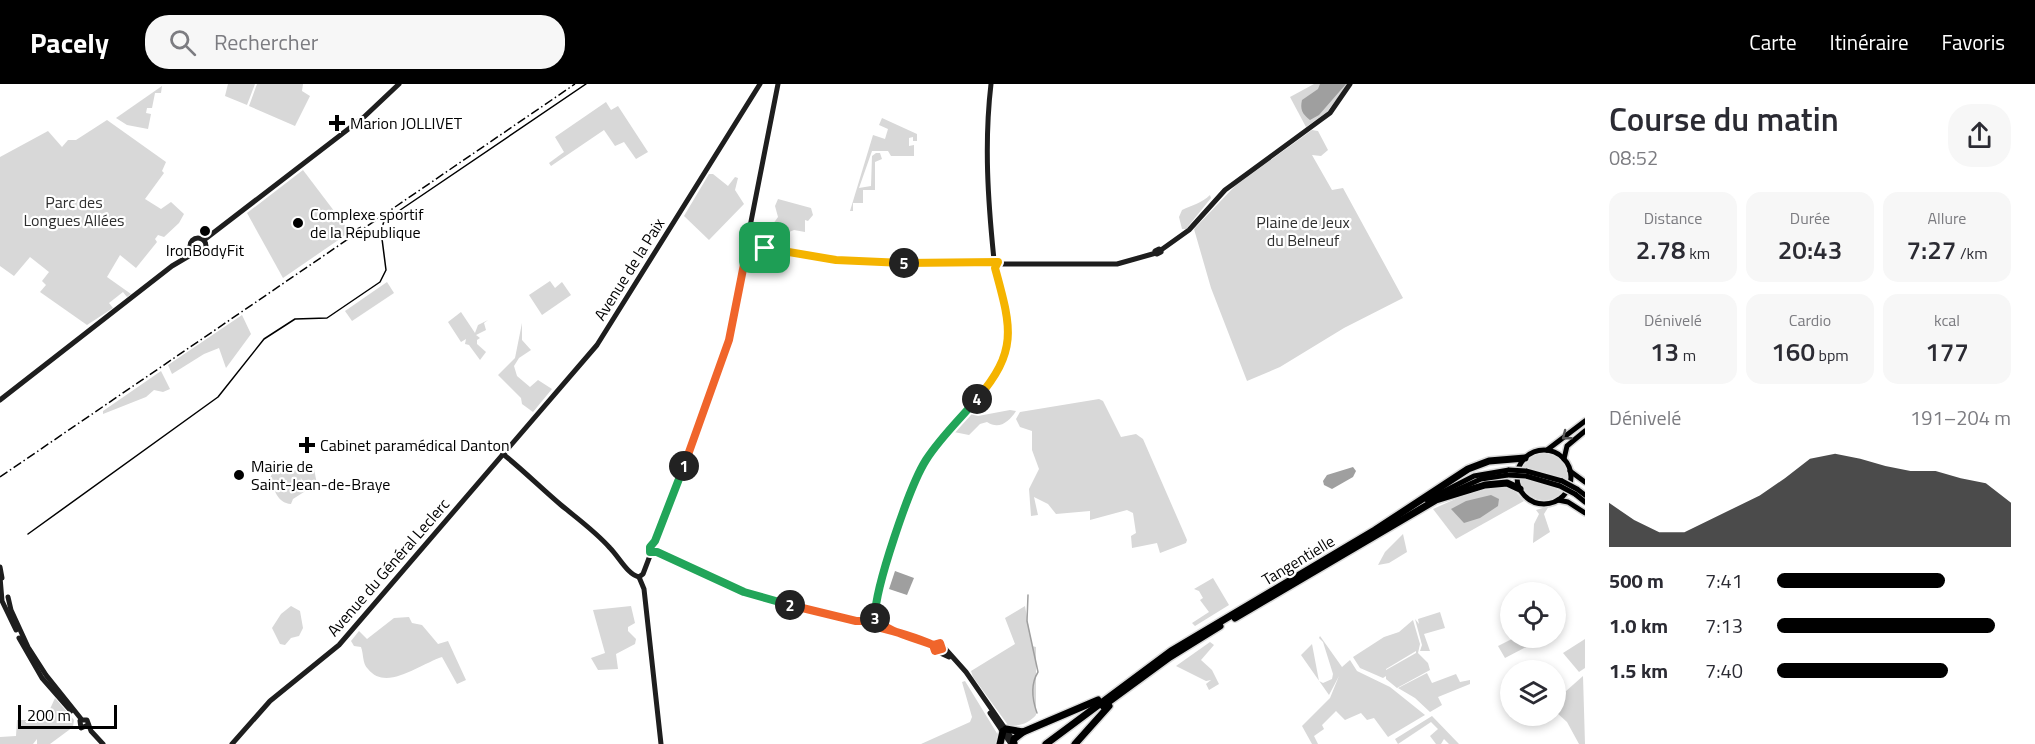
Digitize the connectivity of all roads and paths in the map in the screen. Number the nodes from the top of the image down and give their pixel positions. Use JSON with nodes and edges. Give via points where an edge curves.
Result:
{"nodes":[{"id":1,"x":399,"y":84,"type":"edge"},
{"id":2,"x":778,"y":84,"type":"edge"},
{"id":3,"x":991,"y":84,"type":"edge"},
{"id":4,"x":1350,"y":84,"type":"edge"},
{"id":5,"x":760,"y":85,"type":"edge"},
{"id":6,"x":205,"y":242,"type":"junction"},
{"id":7,"x":749,"y":247,"type":"junction"},
{"id":8,"x":192,"y":251,"type":"junction"},
{"id":9,"x":994,"y":264,"type":"junction"},
{"id":10,"x":0,"y":400,"type":"edge"},
{"id":11,"x":1585,"y":421,"type":"edge"},
{"id":12,"x":1585,"y":431,"type":"edge"},
{"id":13,"x":1547,"y":450,"type":"junction"},
{"id":14,"x":505,"y":452,"type":"junction"},
{"id":15,"x":1525,"y":458,"type":"junction"},
{"id":16,"x":1564,"y":459,"type":"junction"},
{"id":17,"x":1570,"y":471,"type":"junction"},
{"id":18,"x":1508,"y":472,"type":"junction"},
{"id":19,"x":1585,"y":482,"type":"edge"},
{"id":20,"x":1520,"y":489,"type":"junction"},
{"id":21,"x":1576,"y":491,"type":"junction"},
{"id":22,"x":1585,"y":495,"type":"edge"},
{"id":23,"x":1436,"y":500,"type":"junction"},
{"id":24,"x":1558,"y":500,"type":"junction"},
{"id":25,"x":1585,"y":501,"type":"edge"},
{"id":26,"x":1585,"y":513,"type":"edge"},
{"id":27,"x":1375,"y":530,"type":"junction"},
{"id":28,"x":654,"y":552,"type":"junction"},
{"id":29,"x":0,"y":567,"type":"edge"},
{"id":30,"x":0,"y":577,"type":"edge"},
{"id":31,"x":639,"y":577,"type":"junction"},
{"id":32,"x":6,"y":600,"type":"junction"},
{"id":33,"x":874,"y":621,"type":"junction"},
{"id":34,"x":933,"y":645,"type":"junction"},
{"id":35,"x":942,"y":646,"type":"junction"},
{"id":36,"x":938,"y":652,"type":"junction"},
{"id":37,"x":1154,"y":669,"type":"junction"},
{"id":38,"x":1127,"y":682,"type":"junction"},
{"id":39,"x":81,"y":720,"type":"junction"},
{"id":40,"x":1004,"y":730,"type":"junction"},
{"id":41,"x":1023,"y":732,"type":"junction"},
{"id":42,"x":1012,"y":743,"type":"edge"},
{"id":43,"x":101,"y":744,"type":"edge"},
{"id":44,"x":232,"y":744,"type":"edge"},
{"id":45,"x":662,"y":744,"type":"edge"},
{"id":46,"x":1000,"y":744,"type":"edge"},
{"id":47,"x":1046,"y":744,"type":"edge"},
{"id":48,"x":1054,"y":744,"type":"edge"},
{"id":49,"x":1075,"y":744,"type":"edge"}],
"edges":[{"from":1,"to":6,"type":"main road","via":[[364,117]]},
{"from":2,"to":7,"type":"main road"},
{"from":3,"to":9,"type":"main road","via":[[986,138],[987,208]]},
{"from":4,"to":9,"type":"main road","via":[[1330,113],[1225,190],[1189,230],[1158,251],[1117,264]]},
{"from":5,"to":14,"type":"main road","name":"Avenue de la Paix","via":[[605,333]]},
{"from":6,"to":8,"type":"main road","via":[[202,253]]},
{"from":6,"to":8,"type":"main road","via":[[194,238],[190,243]]},
{"from":7,"to":9,"type":"main road","via":[[852,262]]},
{"from":7,"to":28,"type":"main road","via":[[729,340],[654,545],[649,548]]},
{"from":8,"to":10,"type":"main road"},
{"from":9,"to":33,"type":"main road","via":[[1008,324],[1005,356],[994,379],[922,468],[880,583]]},
{"from":11,"to":13,"type":"main road","one_way":true},
{"from":12,"to":16,"type":"main road","via":[[1567,446]]},
{"from":13,"to":15,"type":"main road"},
{"from":13,"to":16,"type":"main road"},
{"from":14,"to":31,"type":"main road"},
{"from":14,"to":44,"type":"main road","name":"Avenue du Général Leclerc","via":[[339,645],[270,701]]},
{"from":15,"to":20,"type":"main road","via":[[1518,472]]},
{"from":15,"to":27,"type":"highway","via":[[1489,461],[1468,469]]},
{"from":16,"to":17,"type":"main road"},
{"from":17,"to":19,"type":"main road"},
{"from":17,"to":24,"type":"main road","via":[[1569,487]]},
{"from":18,"to":21,"type":"main road","bridge":true,"via":[[1526,473]]},
{"from":18,"to":23,"type":"main road","name":"Tangentielle","via":[[1481,479]]},
{"from":18,"to":27,"type":"main road","name":"Tangentielle","via":[[1463,480]]},
{"from":20,"to":23,"type":"highway","via":[[1507,483],[1485,485]]},
{"from":20,"to":24,"type":"main road","via":[[1538,503]]},
{"from":21,"to":22,"type":"main road"},
{"from":21,"to":25,"type":"main road"},
{"from":23,"to":37,"type":"highway","name":"Tangentielle"},
{"from":24,"to":26,"type":"main road"},
{"from":27,"to":38,"type":"highway","name":"Tangentielle","via":[[1192,638]]},
{"from":28,"to":31,"type":"main road"},
{"from":28,"to":33,"type":"main road","via":[[744,592],[851,620]]},
{"from":29,"to":32,"type":"main road"},
{"from":30,"to":32,"type":"main road"},
{"from":31,"to":45,"type":"main road","via":[[644,590]]},
{"from":32,"to":39,"type":"main road","via":[[28,648]]},
{"from":32,"to":39,"type":"main road","via":[[24,650]]},
{"from":33,"to":34,"type":"main road"},
{"from":34,"to":35,"type":"main road"},
{"from":34,"to":36,"type":"main road"},
{"from":35,"to":36,"type":"main road"},
{"from":35,"to":40,"type":"main road","via":[[966,672]]},
{"from":36,"to":40,"type":"main road","via":[[962,670]]},
{"from":37,"to":48,"type":"highway","name":"Tangentielle"},
{"from":37,"to":49,"type":"highway","via":[[1102,712]]},
{"from":38,"to":41,"type":"highway","via":[[1079,710]]},
{"from":38,"to":47,"type":"highway","name":"Tangentielle"},
{"from":39,"to":43,"type":"main road","via":[[79,725],[86,727]]},
{"from":40,"to":41,"type":"highway"},
{"from":40,"to":42,"type":"main road"},
{"from":40,"to":46,"type":"highway"},
{"from":41,"to":42,"type":"highway"}]}
